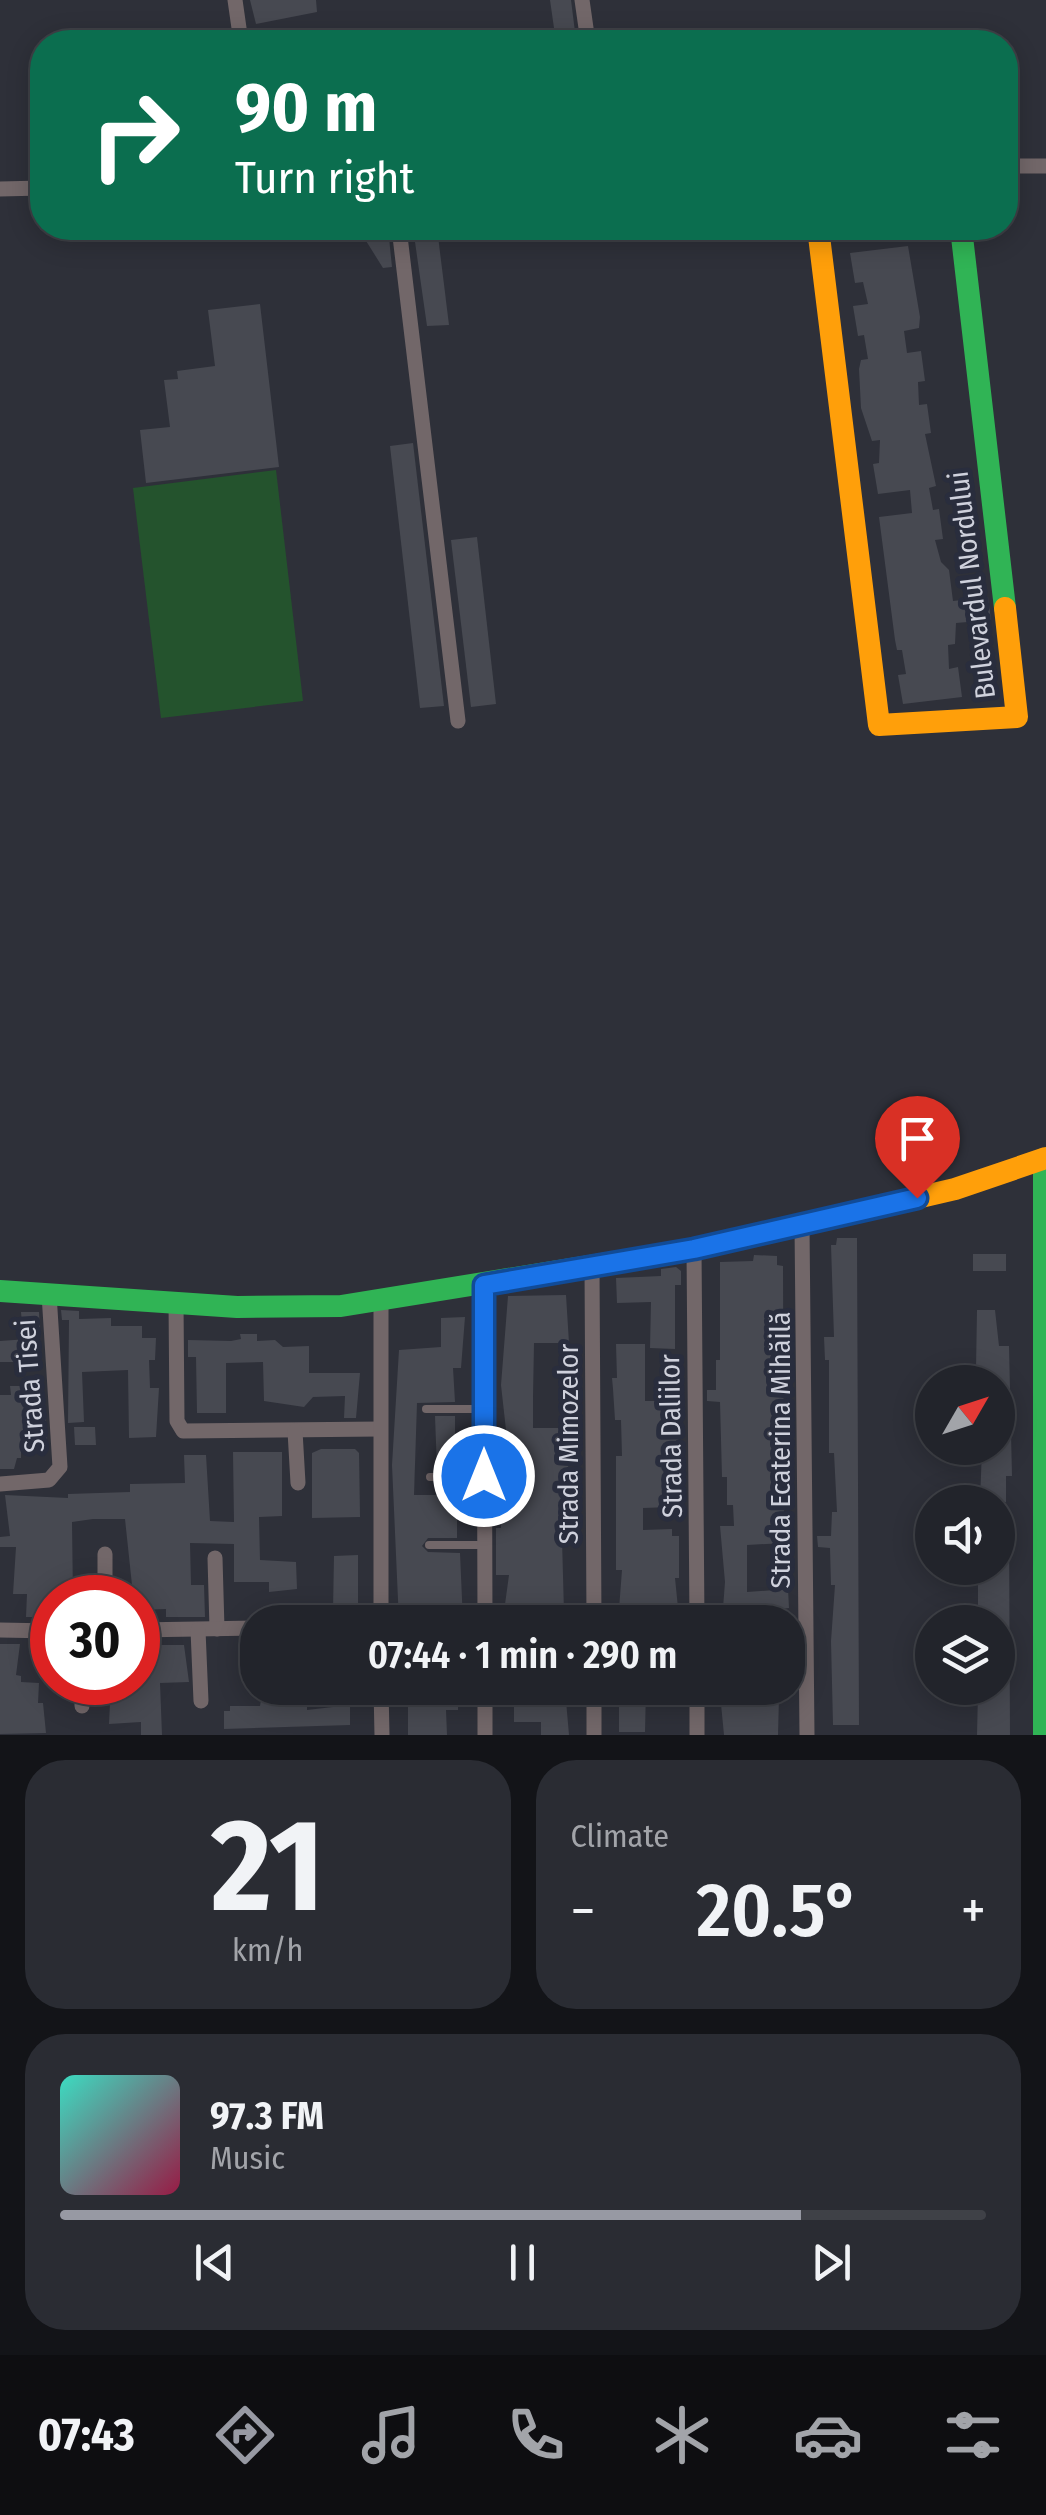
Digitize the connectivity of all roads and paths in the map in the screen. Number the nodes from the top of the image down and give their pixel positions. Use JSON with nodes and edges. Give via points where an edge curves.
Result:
{"nodes":[{"id":1,"x":235,"y":0,"type":"edge"},
{"id":2,"x":582,"y":0,"type":"edge"},
{"id":3,"x":239,"y":30,"type":"edge"},
{"id":4,"x":586,"y":30,"type":"edge"},
{"id":5,"x":1018,"y":166,"type":"edge"},
{"id":6,"x":1046,"y":166,"type":"edge"},
{"id":7,"x":0,"y":188,"type":"edge"},
{"id":8,"x":30,"y":188,"type":"edge"},
{"id":9,"x":399,"y":240,"type":"edge"},
{"id":10,"x":819,"y":240,"type":"edge"},
{"id":11,"x":961,"y":240,"type":"edge"},
{"id":12,"x":458,"y":721,"type":"dead end"},
{"id":13,"x":1045,"y":1158,"type":"edge"},
{"id":14,"x":802,"y":1224,"type":"junction"},
{"id":15,"x":694,"y":1249,"type":"junction"},
{"id":16,"x":592,"y":1266,"type":"junction"},
{"id":17,"x":484,"y":1285,"type":"junction"},
{"id":18,"x":0,"y":1291,"type":"edge"},
{"id":19,"x":49,"y":1294,"type":"junction"},
{"id":20,"x":381,"y":1300,"type":"junction"},
{"id":21,"x":176,"y":1302,"type":"junction"},
{"id":22,"x":484,"y":1408,"type":"junction"},
{"id":23,"x":426,"y":1409,"type":"dead end"},
{"id":24,"x":380,"y":1429,"type":"junction"},
{"id":25,"x":295,"y":1431,"type":"junction"},
{"id":26,"x":484,"y":1476,"type":"junction"},
{"id":27,"x":430,"y":1477,"type":"dead end"},
{"id":28,"x":298,"y":1483,"type":"dead end"},
{"id":29,"x":0,"y":1484,"type":"edge"},
{"id":30,"x":429,"y":1545,"type":"dead end"},
{"id":31,"x":484,"y":1545,"type":"junction"},
{"id":32,"x":105,"y":1554,"type":"dead end"},
{"id":33,"x":215,"y":1558,"type":"dead end"},
{"id":34,"x":105,"y":1575,"type":"edge"},
{"id":35,"x":381,"y":1605,"type":"edge"},
{"id":36,"x":484,"y":1605,"type":"edge"},
{"id":37,"x":594,"y":1605,"type":"edge"},
{"id":38,"x":697,"y":1605,"type":"edge"},
{"id":39,"x":240,"y":1628,"type":"edge"},
{"id":40,"x":217,"y":1629,"type":"junction"},
{"id":41,"x":0,"y":1630,"type":"edge"},
{"id":42,"x":30,"y":1630,"type":"edge"},
{"id":43,"x":160,"y":1630,"type":"edge"},
{"id":44,"x":198,"y":1630,"type":"junction"},
{"id":45,"x":201,"y":1701,"type":"dead end"},
{"id":46,"x":381,"y":1705,"type":"edge"},
{"id":47,"x":485,"y":1705,"type":"edge"},
{"id":48,"x":594,"y":1705,"type":"edge"},
{"id":49,"x":697,"y":1705,"type":"edge"},
{"id":50,"x":382,"y":1735,"type":"edge"},
{"id":51,"x":485,"y":1735,"type":"edge"},
{"id":52,"x":594,"y":1735,"type":"edge"},
{"id":53,"x":698,"y":1735,"type":"edge"},
{"id":54,"x":807,"y":1735,"type":"edge"},
{"id":55,"x":1044,"y":1735,"type":"edge"}],
"edges":[{"from":1,"to":3,"type":"street"},
{"from":2,"to":4,"type":"street"},
{"from":5,"to":6,"type":"street"},
{"from":7,"to":8,"type":"street"},
{"from":9,"to":12,"type":"street"},
{"from":10,"to":11,"type":"street","name":"Bulevardul Nordului","via":[[874,720],[880,725],[1017,717]]},
{"from":13,"to":14,"type":"street","via":[[955,1189]]},
{"from":13,"to":55,"type":"street"},
{"from":14,"to":15,"type":"street"},
{"from":14,"to":54,"type":"street","name":"Strada Ecaterina Mihăilă"},
{"from":15,"to":16,"type":"street"},
{"from":15,"to":38,"type":"street","name":"Strada Daliilor"},
{"from":16,"to":17,"type":"street"},
{"from":16,"to":37,"type":"street","name":"Strada Mimozelor"},
{"from":17,"to":20,"type":"street"},
{"from":17,"to":22,"type":"street"},
{"from":18,"to":19,"type":"street"},
{"from":19,"to":21,"type":"street"},
{"from":19,"to":29,"type":"street","name":"Strada Tisei","via":[[60,1467],[49,1480]]},
{"from":20,"to":21,"type":"street","via":[[297,1308]]},
{"from":20,"to":24,"type":"street"},
{"from":21,"to":25,"type":"street","via":[[177,1421],[183,1431]]},
{"from":22,"to":23,"type":"lane"},
{"from":22,"to":26,"type":"street"},
{"from":24,"to":25,"type":"street"},
{"from":24,"to":35,"type":"street"},
{"from":25,"to":28,"type":"street"},
{"from":26,"to":27,"type":"lane"},
{"from":26,"to":31,"type":"street"},
{"from":30,"to":31,"type":"lane"},
{"from":31,"to":36,"type":"street"},
{"from":32,"to":34,"type":"street"},
{"from":33,"to":40,"type":"street"},
{"from":39,"to":40,"type":"street"},
{"from":40,"to":44,"type":"street"},
{"from":41,"to":42,"type":"street"},
{"from":43,"to":44,"type":"street"},
{"from":44,"to":45,"type":"street"},
{"from":46,"to":50,"type":"street"},
{"from":47,"to":51,"type":"street"},
{"from":48,"to":52,"type":"street"},
{"from":49,"to":53,"type":"street"}]}
